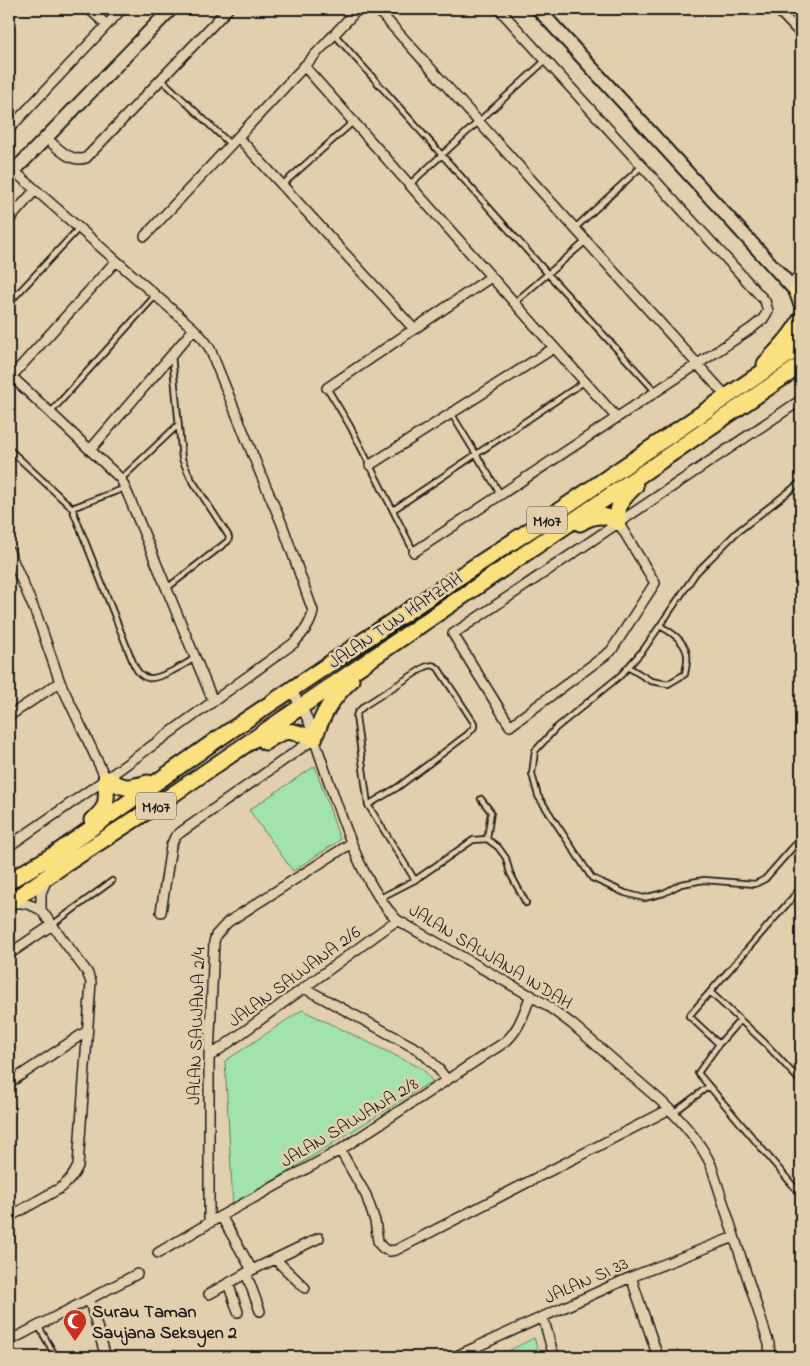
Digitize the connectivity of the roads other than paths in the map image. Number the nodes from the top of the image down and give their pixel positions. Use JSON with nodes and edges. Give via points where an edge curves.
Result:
{"nodes":[{"id":1,"x":89,"y":9,"type":"edge"},
{"id":2,"x":122,"y":9,"type":"edge"},
{"id":3,"x":171,"y":9,"type":"edge"},
{"id":4,"x":228,"y":9,"type":"edge"},
{"id":5,"x":358,"y":9,"type":"edge"},
{"id":6,"x":378,"y":9,"type":"edge"},
{"id":7,"x":499,"y":9,"type":"edge"},
{"id":8,"x":538,"y":9,"type":"edge"},
{"id":9,"x":777,"y":9,"type":"edge"},
{"id":10,"x":107,"y":25,"type":"junction"},
{"id":11,"x":334,"y":34,"type":"junction"},
{"id":12,"x":801,"y":34,"type":"edge"},
{"id":13,"x":546,"y":60,"type":"junction"},
{"id":14,"x":304,"y":66,"type":"junction"},
{"id":15,"x":161,"y":79,"type":"junction"},
{"id":16,"x":479,"y":121,"type":"junction"},
{"id":17,"x":353,"y":122,"type":"junction"},
{"id":18,"x":9,"y":129,"type":"edge"},
{"id":19,"x":238,"y":137,"type":"junction"},
{"id":20,"x":46,"y":138,"type":"junction"},
{"id":21,"x":230,"y":144,"type":"junction"},
{"id":22,"x":443,"y":154,"type":"junction"},
{"id":23,"x":642,"y":166,"type":"junction"},
{"id":24,"x":11,"y":174,"type":"edge"},
{"id":25,"x":282,"y":185,"type":"junction"},
{"id":26,"x":409,"y":185,"type":"junction"},
{"id":27,"x":35,"y":190,"type":"junction"},
{"id":28,"x":9,"y":220,"type":"edge"},
{"id":29,"x":79,"y":228,"type":"junction"},
{"id":30,"x":575,"y":228,"type":"junction"},
{"id":31,"x":145,"y":236,"type":"dead end"},
{"id":32,"x":586,"y":241,"type":"junction"},
{"id":33,"x":116,"y":261,"type":"junction"},
{"id":34,"x":548,"y":274,"type":"junction"},
{"id":35,"x":801,"y":274,"type":"edge"},
{"id":36,"x":491,"y":277,"type":"junction"},
{"id":37,"x":798,"y":293,"type":"edge"},
{"id":38,"x":156,"y":296,"type":"junction"},
{"id":39,"x":9,"y":303,"type":"edge"},
{"id":40,"x":514,"y":303,"type":"junction"},
{"id":41,"x":801,"y":319,"type":"edge"},
{"id":42,"x":194,"y":329,"type":"junction"},
{"id":43,"x":414,"y":329,"type":"junction"},
{"id":44,"x":801,"y":346,"type":"edge"},
{"id":45,"x":554,"y":348,"type":"junction"},
{"id":46,"x":172,"y":354,"type":"junction"},
{"id":47,"x":698,"y":364,"type":"junction"},
{"id":48,"x":801,"y":365,"type":"edge"},
{"id":49,"x":10,"y":376,"type":"edge"},
{"id":50,"x":801,"y":377,"type":"edge"},
{"id":51,"x":584,"y":382,"type":"junction"},
{"id":52,"x":327,"y":388,"type":"joint"},
{"id":53,"x":741,"y":388,"type":"junction"},
{"id":54,"x":656,"y":392,"type":"junction"},
{"id":55,"x":727,"y":397,"type":"junction"},
{"id":56,"x":801,"y":400,"type":"edge"},
{"id":57,"x":50,"y":413,"type":"junction"},
{"id":58,"x":451,"y":413,"type":"junction"},
{"id":59,"x":616,"y":418,"type":"junction"},
{"id":60,"x":720,"y":420,"type":"junction"},
{"id":61,"x":178,"y":425,"type":"junction"},
{"id":62,"x":9,"y":449,"type":"edge"},
{"id":63,"x":90,"y":450,"type":"junction"},
{"id":64,"x":476,"y":455,"type":"junction"},
{"id":65,"x":665,"y":458,"type":"junction"},
{"id":66,"x":370,"y":465,"type":"junction"},
{"id":67,"x":801,"y":482,"type":"edge"},
{"id":68,"x":123,"y":484,"type":"junction"},
{"id":69,"x":501,"y":494,"type":"junction"},
{"id":70,"x":72,"y":508,"type":"junction"},
{"id":71,"x":393,"y":510,"type":"junction"},
{"id":72,"x":618,"y":522,"type":"junction"},
{"id":73,"x":537,"y":546,"type":"junction"},
{"id":74,"x":9,"y":550,"type":"edge"},
{"id":75,"x":414,"y":552,"type":"joint"},
{"id":76,"x":166,"y":588,"type":"junction"},
{"id":77,"x":660,"y":626,"type":"junction"},
{"id":78,"x":418,"y":627,"type":"junction"},
{"id":79,"x":195,"y":658,"type":"junction"},
{"id":80,"x":628,"y":668,"type":"junction"},
{"id":81,"x":60,"y":682,"type":"junction"},
{"id":82,"x":291,"y":690,"type":"junction"},
{"id":83,"x":214,"y":701,"type":"junction"},
{"id":84,"x":302,"y":706,"type":"junction"},
{"id":85,"x":9,"y":716,"type":"edge"},
{"id":86,"x":314,"y":739,"type":"junction"},
{"id":87,"x":212,"y":743,"type":"junction"},
{"id":88,"x":106,"y":779,"type":"junction"},
{"id":89,"x":183,"y":788,"type":"junction"},
{"id":90,"x":481,"y":799,"type":"dead end"},
{"id":91,"x":368,"y":805,"type":"junction"},
{"id":92,"x":801,"y":838,"type":"edge"},
{"id":93,"x":487,"y":839,"type":"junction"},
{"id":94,"x":350,"y":844,"type":"junction"},
{"id":95,"x":9,"y":846,"type":"edge"},
{"id":96,"x":48,"y":875,"type":"junction"},
{"id":97,"x":9,"y":879,"type":"edge"},
{"id":98,"x":415,"y":880,"type":"junction"},
{"id":99,"x":112,"y":881,"type":"dead end"},
{"id":100,"x":801,"y":888,"type":"edge"},
{"id":101,"x":379,"y":898,"type":"junction"},
{"id":102,"x":9,"y":903,"type":"edge"},
{"id":103,"x":526,"y":904,"type":"dead end"},
{"id":104,"x":41,"y":910,"type":"junction"},
{"id":105,"x":161,"y":912,"type":"dead end"},
{"id":106,"x":397,"y":920,"type":"junction"},
{"id":107,"x":52,"y":925,"type":"junction"},
{"id":108,"x":9,"y":954,"type":"edge"},
{"id":109,"x":304,"y":988,"type":"junction"},
{"id":110,"x":710,"y":992,"type":"junction"},
{"id":111,"x":531,"y":995,"type":"junction"},
{"id":112,"x":740,"y":1020,"type":"junction"},
{"id":113,"x":88,"y":1031,"type":"junction"},
{"id":114,"x":719,"y":1044,"type":"junction"},
{"id":115,"x":209,"y":1057,"type":"junction"},
{"id":116,"x":448,"y":1080,"type":"junction"},
{"id":117,"x":801,"y":1082,"type":"edge"},
{"id":118,"x":9,"y":1083,"type":"edge"},
{"id":119,"x":709,"y":1086,"type":"junction"},
{"id":120,"x":672,"y":1111,"type":"junction"},
{"id":121,"x":340,"y":1150,"type":"junction"},
{"id":122,"x":801,"y":1195,"type":"edge"},
{"id":123,"x":221,"y":1216,"type":"junction"},
{"id":124,"x":9,"y":1217,"type":"edge"},
{"id":125,"x":209,"y":1222,"type":"junction"},
{"id":126,"x":734,"y":1237,"type":"junction"},
{"id":127,"x":319,"y":1238,"type":"dead end"},
{"id":128,"x":158,"y":1252,"type":"dead end"},
{"id":129,"x":275,"y":1259,"type":"junction"},
{"id":130,"x":249,"y":1272,"type":"junction"},
{"id":131,"x":137,"y":1274,"type":"dead end"},
{"id":132,"x":631,"y":1277,"type":"junction"},
{"id":133,"x":228,"y":1283,"type":"junction"},
{"id":134,"x":304,"y":1288,"type":"dead end"},
{"id":135,"x":209,"y":1294,"type":"dead end"},
{"id":136,"x":89,"y":1299,"type":"junction"},
{"id":137,"x":260,"y":1311,"type":"dead end"},
{"id":138,"x":238,"y":1312,"type":"dead end"},
{"id":139,"x":543,"y":1317,"type":"junction"},
{"id":140,"x":38,"y":1326,"type":"junction"},
{"id":141,"x":9,"y":1341,"type":"edge"},
{"id":142,"x":56,"y":1357,"type":"edge"},
{"id":143,"x":106,"y":1357,"type":"edge"},
{"id":144,"x":454,"y":1357,"type":"edge"},
{"id":145,"x":554,"y":1357,"type":"edge"},
{"id":146,"x":658,"y":1357,"type":"edge"},
{"id":147,"x":770,"y":1357,"type":"edge"}],
"edges":[{"from":1,"to":10,"type":"street"},
{"from":2,"to":10,"type":"street"},
{"from":3,"to":20,"type":"street"},
{"from":4,"to":15,"type":"street"},
{"from":5,"to":11,"type":"street"},
{"from":6,"to":16,"type":"street"},
{"from":7,"to":13,"type":"street"},
{"from":8,"to":37,"type":"street"},
{"from":9,"to":12,"type":"street"},
{"from":10,"to":18,"type":"street"},
{"from":11,"to":14,"type":"street"},
{"from":11,"to":22,"type":"lane"},
{"from":13,"to":16,"type":"lane"},
{"from":13,"to":23,"type":"street"},
{"from":14,"to":17,"type":"street"},
{"from":14,"to":19,"type":"street"},
{"from":15,"to":20,"type":"street","via":[[86,158],[80,160],[65,154]]},
{"from":15,"to":21,"type":"lane"},
{"from":16,"to":22,"type":"lane"},
{"from":16,"to":30,"type":"street"},
{"from":17,"to":25,"type":"lane"},
{"from":17,"to":26,"type":"street"},
{"from":19,"to":21,"type":"street"},
{"from":19,"to":25,"type":"street"},
{"from":20,"to":24,"type":"street"},
{"from":21,"to":31,"type":"street"},
{"from":22,"to":26,"type":"lane"},
{"from":22,"to":34,"type":"lane"},
{"from":23,"to":30,"type":"lane"},
{"from":23,"to":47,"type":"street","via":[[765,301],[768,310],[752,328]]},
{"from":24,"to":27,"type":"street"},
{"from":25,"to":43,"type":"street"},
{"from":26,"to":36,"type":"street"},
{"from":27,"to":28,"type":"street"},
{"from":27,"to":29,"type":"street"},
{"from":29,"to":33,"type":"street"},
{"from":29,"to":39,"type":"lane"},
{"from":30,"to":32,"type":"street"},
{"from":32,"to":34,"type":"lane"},
{"from":32,"to":47,"type":"street"},
{"from":33,"to":38,"type":"street"},
{"from":33,"to":49,"type":"street"},
{"from":34,"to":40,"type":"lane"},
{"from":34,"to":54,"type":"lane"},
{"from":35,"to":37,"type":"street"},
{"from":36,"to":40,"type":"street"},
{"from":36,"to":43,"type":"street"},
{"from":38,"to":42,"type":"street"},
{"from":38,"to":57,"type":"lane"},
{"from":40,"to":45,"type":"street"},
{"from":41,"to":53,"type":"main road","via":[[776,353]]},
{"from":42,"to":46,"type":"street"},
{"from":42,"to":83,"type":"street","via":[[210,349],[282,524],[313,611],[312,619],[294,643]]},
{"from":43,"to":52,"type":"street"},
{"from":44,"to":53,"type":"main road","name":"JALAN TUN HAMZAH","number":"M107"},
{"from":45,"to":51,"type":"street"},
{"from":45,"to":58,"type":"street"},
{"from":46,"to":61,"type":"lane"},
{"from":46,"to":63,"type":"street"},
{"from":47,"to":54,"type":"street"},
{"from":47,"to":55,"type":"street"},
{"from":48,"to":60,"type":"main road","name":"JALAN TUN HAMZAH","number":"M107"},
{"from":49,"to":57,"type":"street"},
{"from":50,"to":60,"type":"main road"},
{"from":51,"to":59,"type":"street"},
{"from":51,"to":64,"type":"lane"},
{"from":52,"to":66,"type":"lane"},
{"from":53,"to":55,"type":"main road","name":"JALAN TUN HAMZAH","number":"M107"},
{"from":54,"to":59,"type":"street"},
{"from":55,"to":82,"type":"main road","name":"JALAN TUN HAMZAH","number":"M107"},
{"from":56,"to":72,"type":"street"},
{"from":57,"to":63,"type":"street"},
{"from":58,"to":64,"type":"lane"},
{"from":58,"to":66,"type":"street"},
{"from":59,"to":69,"type":"street"},
{"from":60,"to":65,"type":"main road","name":"JALAN TUN HAMZAH","number":"M107"},
{"from":61,"to":68,"type":"lane"},
{"from":61,"to":76,"type":"lane","via":[[186,468],[229,538]]},
{"from":62,"to":70,"type":"lane"},
{"from":63,"to":68,"type":"street"},
{"from":64,"to":69,"type":"lane"},
{"from":64,"to":71,"type":"lane"},
{"from":65,"to":72,"type":"main road","via":[[622,498]]},
{"from":65,"to":73,"type":"main road","name":"JALAN TUN HAMZAH","number":"M107"},
{"from":66,"to":71,"type":"lane"},
{"from":67,"to":77,"type":"lane","via":[[736,533],[696,573]]},
{"from":68,"to":70,"type":"lane"},
{"from":68,"to":76,"type":"street"},
{"from":69,"to":75,"type":"street"},
{"from":70,"to":79,"type":"lane","via":[[138,672],[150,679]]},
{"from":71,"to":75,"type":"lane"},
{"from":72,"to":72,"type":"street","via":[[453,634],[510,726],[611,651],[655,583]]},
{"from":72,"to":73,"type":"main road","via":[[601,516],[588,518]]},
{"from":73,"to":78,"type":"main road","name":"JALAN TUN HAMZAH","number":"M107"},
{"from":74,"to":81,"type":"street"},
{"from":76,"to":79,"type":"street"},
{"from":77,"to":80,"type":"lane"},
{"from":77,"to":80,"type":"lane","via":[[676,635],[687,654],[685,674],[668,684],[651,681]]},
{"from":78,"to":84,"type":"main road","name":"JALAN TUN HAMZAH","number":"M107"},
{"from":78,"to":86,"type":"main road","via":[[341,690],[322,718]]},
{"from":79,"to":83,"type":"street"},
{"from":80,"to":92,"type":"lane","via":[[556,728],[535,751],[532,774],[538,796],[592,878],[644,898],[664,894],[681,884],[704,880],[755,884],[765,879]]},
{"from":81,"to":85,"type":"street"},
{"from":81,"to":88,"type":"street"},
{"from":82,"to":84,"type":"street","name":"JALAN SAUJANA INDAH"},
{"from":82,"to":87,"type":"main road","name":"JALAN TUN HAMZAH","number":"M107"},
{"from":83,"to":88,"type":"street"},
{"from":84,"to":86,"type":"street","name":"JALAN SAUJANA INDAH"},
{"from":84,"to":89,"type":"main road","name":"JALAN TUN HAMZAH","number":"M107"},
{"from":86,"to":89,"type":"main road","via":[[286,731],[279,733]]},
{"from":86,"to":94,"type":"street","name":"JALAN SAUJANA INDAH"},
{"from":86,"to":105,"type":"street","via":[[176,837],[171,846]]},
{"from":87,"to":88,"type":"main road","via":[[149,782],[131,788]]},
{"from":87,"to":97,"type":"main road","name":"JALAN TUN HAMZAH","number":"M107","via":[[55,854]]},
{"from":88,"to":95,"type":"street"},
{"from":88,"to":97,"type":"main road","via":[[104,810]]},
{"from":89,"to":96,"type":"main road","name":"JALAN TUN HAMZAH","number":"M107"},
{"from":90,"to":93,"type":"lane","via":[[491,812]]},
{"from":91,"to":91,"type":"lane","via":[[356,721],[358,712],[425,667],[434,665],[474,727],[398,787]]},
{"from":91,"to":98,"type":"lane"},
{"from":93,"to":98,"type":"lane","via":[[473,840]]},
{"from":93,"to":103,"type":"lane","via":[[506,858]]},
{"from":94,"to":101,"type":"street","name":"JALAN SAUJANA INDAH"},
{"from":94,"to":115,"type":"street","name":"JALAN SAUJANA 2/4","via":[[228,922],[216,935]]},
{"from":96,"to":102,"type":"main road","name":"JALAN TUN HAMZAH","number":"M107"},
{"from":96,"to":104,"type":"street","via":[[41,893]]},
{"from":98,"to":101,"type":"lane"},
{"from":99,"to":107,"type":"lane"},
{"from":100,"to":110,"type":"lane"},
{"from":101,"to":106,"type":"street","name":"JALAN SAUJANA INDAH"},
{"from":102,"to":104,"type":"street","via":[[26,903]]},
{"from":104,"to":107,"type":"street"},
{"from":106,"to":109,"type":"street","name":"JALAN SAUJANA 2/6"},
{"from":106,"to":111,"type":"street","name":"JALAN SAUJANA INDAH"},
{"from":107,"to":108,"type":"street"},
{"from":107,"to":113,"type":"street","via":[[91,982]]},
{"from":109,"to":115,"type":"street","name":"JALAN SAUJANA 2/6"},
{"from":109,"to":116,"type":"street","via":[[419,1050]]},
{"from":110,"to":112,"type":"lane"},
{"from":110,"to":114,"type":"lane","via":[[689,1016]]},
{"from":111,"to":116,"type":"street","name":"JALAN SAUJANA 2/8","via":[[513,1035]]},
{"from":111,"to":120,"type":"street","name":"JALAN SAUJANA INDAH","via":[[560,1014]]},
{"from":112,"to":114,"type":"lane"},
{"from":112,"to":117,"type":"lane"},
{"from":113,"to":118,"type":"street"},
{"from":113,"to":124,"type":"street","via":[[78,1166],[62,1187]]},
{"from":114,"to":119,"type":"lane","via":[[698,1074]]},
{"from":115,"to":125,"type":"street","name":"JALAN SAUJANA 2/4"},
{"from":116,"to":121,"type":"street","name":"JALAN SAUJANA 2/8"},
{"from":119,"to":120,"type":"lane"},
{"from":119,"to":122,"type":"lane"},
{"from":120,"to":121,"type":"street","via":[[396,1250],[384,1249],[380,1245],[366,1194]]},
{"from":120,"to":126,"type":"street","name":"JALAN SAUJANA INDAH","via":[[706,1154]]},
{"from":121,"to":123,"type":"street","name":"JALAN SAUJANA 2/8"},
{"from":123,"to":125,"type":"street","name":"JALAN SAUJANA 2/8"},
{"from":123,"to":130,"type":"street"},
{"from":125,"to":128,"type":"street","name":"JALAN SAUJANA 2/8"},
{"from":126,"to":132,"type":"street","name":"JALAN SI 33"},
{"from":126,"to":147,"type":"street","name":"JALAN SAUJANA INDAH","via":[[769,1344]]},
{"from":127,"to":129,"type":"street"},
{"from":129,"to":130,"type":"street"},
{"from":129,"to":134,"type":"street"},
{"from":130,"to":133,"type":"street"},
{"from":130,"to":137,"type":"street"},
{"from":131,"to":136,"type":"street"},
{"from":132,"to":139,"type":"street","name":"JALAN SI 33"},
{"from":132,"to":146,"type":"street"},
{"from":133,"to":135,"type":"street"},
{"from":133,"to":138,"type":"street"},
{"from":136,"to":140,"type":"street"},
{"from":136,"to":143,"type":"street"},
{"from":139,"to":144,"type":"street","name":"JALAN SI 33"},
{"from":139,"to":145,"type":"street"},
{"from":140,"to":141,"type":"street"},
{"from":140,"to":142,"type":"lane"}]}
